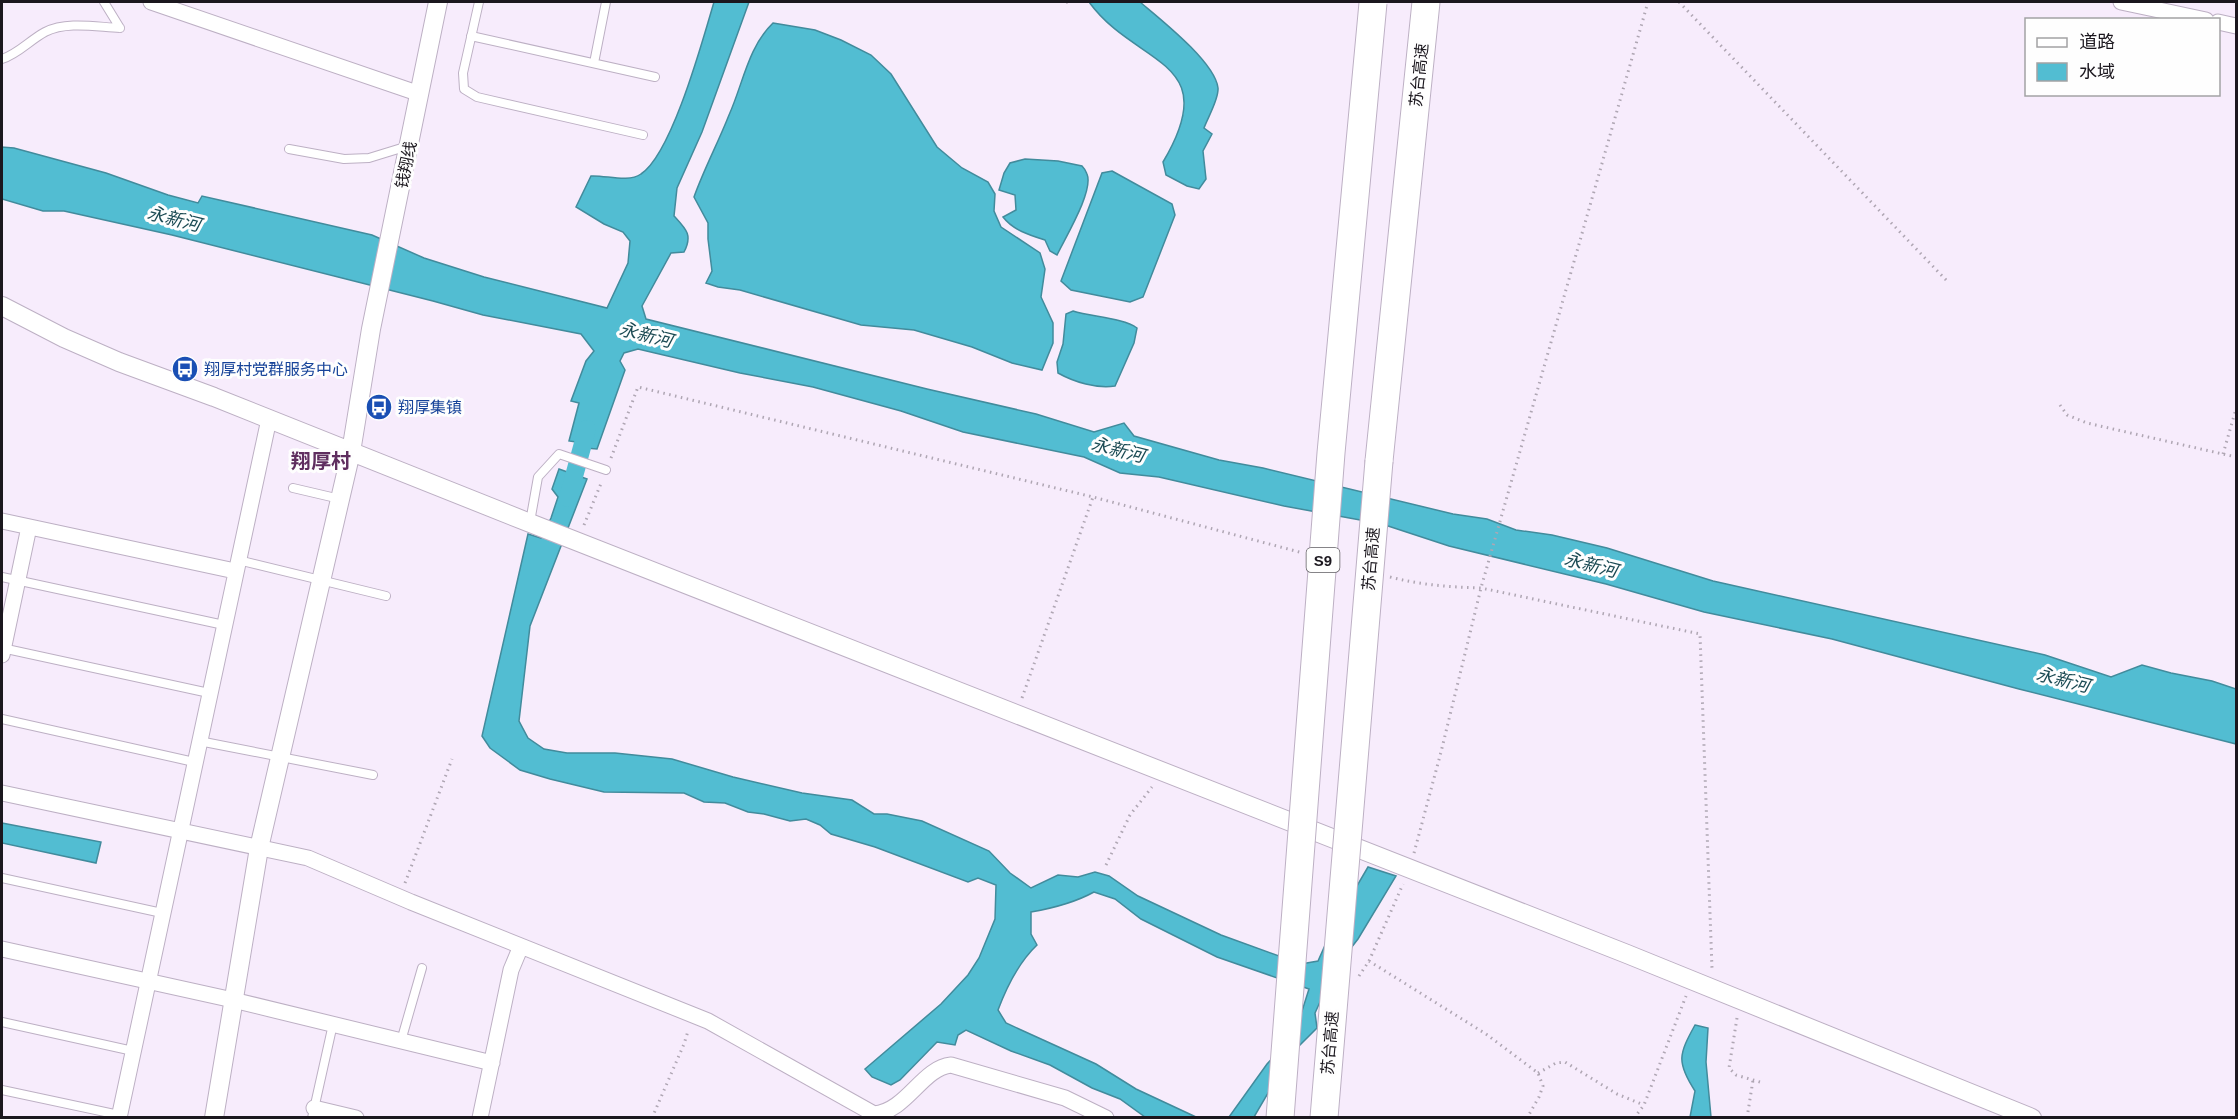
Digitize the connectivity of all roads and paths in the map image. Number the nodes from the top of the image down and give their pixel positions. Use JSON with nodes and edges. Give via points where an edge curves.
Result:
{"nodes":[{"id":1,"x":104,"y":2,"type":"edge"},
{"id":2,"x":152,"y":2,"type":"edge"},
{"id":3,"x":438,"y":2,"type":"edge"},
{"id":4,"x":478,"y":2,"type":"edge"},
{"id":5,"x":606,"y":2,"type":"edge"},
{"id":6,"x":1373,"y":2,"type":"edge"},
{"id":7,"x":1426,"y":2,"type":"edge"},
{"id":8,"x":1648,"y":2,"type":"edge"},
{"id":9,"x":1679,"y":2,"type":"edge"},
{"id":10,"x":2121,"y":2,"type":"edge"},
{"id":11,"x":2197,"y":18,"type":"edge"},
{"id":12,"x":2220,"y":22,"type":"edge"},
{"id":13,"x":2236,"y":26,"type":"edge"},
{"id":14,"x":471,"y":36,"type":"junction"},
{"id":15,"x":2,"y":59,"type":"edge"},
{"id":16,"x":594,"y":63,"type":"junction"},
{"id":17,"x":655,"y":77,"type":"dead end"},
{"id":18,"x":420,"y":94,"type":"junction"},
{"id":19,"x":643,"y":135,"type":"dead end"},
{"id":20,"x":410,"y":146,"type":"junction"},
{"id":21,"x":289,"y":149,"type":"dead end"},
{"id":22,"x":1948,"y":282,"type":"dead end"},
{"id":23,"x":2,"y":306,"type":"edge"},
{"id":24,"x":2060,"y":405,"type":"dead end"},
{"id":25,"x":2236,"y":409,"type":"edge"},
{"id":26,"x":269,"y":419,"type":"junction"},
{"id":27,"x":351,"y":452,"type":"junction"},
{"id":28,"x":2223,"y":454,"type":"junction"},
{"id":29,"x":2236,"y":457,"type":"edge"},
{"id":30,"x":606,"y":470,"type":"junction"},
{"id":31,"x":293,"y":488,"type":"dead end"},
{"id":32,"x":1093,"y":497,"type":"junction"},
{"id":33,"x":340,"y":499,"type":"junction"},
{"id":34,"x":2,"y":521,"type":"edge"},
{"id":35,"x":530,"y":523,"type":"junction"},
{"id":36,"x":29,"y":527,"type":"junction"},
{"id":37,"x":574,"y":540,"type":"junction"},
{"id":38,"x":1312,"y":556,"type":"dead end"},
{"id":39,"x":236,"y":565,"type":"junction"},
{"id":40,"x":1382,"y":575,"type":"dead end"},
{"id":41,"x":2,"y":577,"type":"edge"},
{"id":42,"x":17,"y":580,"type":"junction"},
{"id":43,"x":321,"y":580,"type":"junction"},
{"id":44,"x":1481,"y":588,"type":"junction"},
{"id":45,"x":386,"y":596,"type":"dead end"},
{"id":46,"x":224,"y":625,"type":"junction"},
{"id":47,"x":2,"y":650,"type":"edge"},
{"id":48,"x":209,"y":693,"type":"junction"},
{"id":49,"x":1017,"y":714,"type":"junction"},
{"id":50,"x":2,"y":719,"type":"edge"},
{"id":51,"x":199,"y":741,"type":"junction"},
{"id":52,"x":280,"y":756,"type":"junction"},
{"id":53,"x":452,"y":759,"type":"dead end"},
{"id":54,"x":194,"y":762,"type":"junction"},
{"id":55,"x":1161,"y":770,"type":"junction"},
{"id":56,"x":373,"y":775,"type":"dead end"},
{"id":57,"x":2,"y":793,"type":"edge"},
{"id":58,"x":180,"y":831,"type":"junction"},
{"id":59,"x":259,"y":848,"type":"junction"},
{"id":60,"x":1106,"y":865,"type":"dead end"},
{"id":61,"x":1409,"y":869,"type":"junction"},
{"id":62,"x":2,"y":878,"type":"edge"},
{"id":63,"x":400,"y":898,"type":"junction"},
{"id":64,"x":162,"y":913,"type":"junction"},
{"id":65,"x":521,"y":946,"type":"junction"},
{"id":66,"x":2,"y":949,"type":"edge"},
{"id":67,"x":1369,"y":961,"type":"dead end"},
{"id":68,"x":422,"y":968,"type":"dead end"},
{"id":69,"x":1692,"y":980,"type":"junction"},
{"id":70,"x":148,"y":981,"type":"junction"},
{"id":71,"x":1713,"y":988,"type":"junction"},
{"id":72,"x":1740,"y":999,"type":"junction"},
{"id":73,"x":233,"y":1000,"type":"junction"},
{"id":74,"x":692,"y":1014,"type":"junction"},
{"id":75,"x":2,"y":1022,"type":"edge"},
{"id":76,"x":333,"y":1024,"type":"junction"},
{"id":77,"x":401,"y":1041,"type":"junction"},
{"id":78,"x":133,"y":1051,"type":"junction"},
{"id":79,"x":492,"y":1063,"type":"junction"},
{"id":80,"x":1538,"y":1073,"type":"junction"},
{"id":81,"x":1753,"y":1080,"type":"junction"},
{"id":82,"x":1760,"y":1082,"type":"dead end"},
{"id":83,"x":2,"y":1090,"type":"edge"},
{"id":84,"x":1644,"y":1105,"type":"junction"},
{"id":85,"x":313,"y":1113,"type":"edge"},
{"id":86,"x":119,"y":1116,"type":"edge"},
{"id":87,"x":214,"y":1118,"type":"edge"},
{"id":88,"x":356,"y":1118,"type":"edge"},
{"id":89,"x":480,"y":1118,"type":"edge"},
{"id":90,"x":652,"y":1118,"type":"edge"},
{"id":91,"x":1106,"y":1118,"type":"edge"},
{"id":92,"x":1280,"y":1118,"type":"edge"},
{"id":93,"x":1324,"y":1118,"type":"edge"},
{"id":94,"x":1527,"y":1118,"type":"edge"},
{"id":95,"x":1634,"y":1118,"type":"edge"},
{"id":96,"x":1747,"y":1118,"type":"edge"},
{"id":97,"x":2032,"y":1118,"type":"edge"}],
"edges":[{"from":1,"to":15,"type":"lane","via":[[120,28],[66,26],[46,32]]},
{"from":2,"to":18,"type":"street"},
{"from":3,"to":18,"type":"street","name":"钱翔线"},
{"from":4,"to":14,"type":"lane"},
{"from":5,"to":16,"type":"lane"},
{"from":6,"to":92,"type":"highway","number":"S9","bridge":true,"via":[[1331,453]]},
{"from":7,"to":93,"type":"highway","name":"苏台高速","bridge":true,"via":[[1379,461]]},
{"from":8,"to":44,"type":"path"},
{"from":9,"to":22,"type":"path"},
{"from":10,"to":11,"type":"street"},
{"from":12,"to":13,"type":"street"},
{"from":14,"to":16,"type":"lane"},
{"from":14,"to":19,"type":"lane","via":[[463,73],[464,89],[477,97]]},
{"from":16,"to":17,"type":"lane"},
{"from":18,"to":20,"type":"street","name":"钱翔线"},
{"from":20,"to":21,"type":"lane","via":[[369,158],[344,159]]},
{"from":20,"to":27,"type":"street","name":"钱翔线","via":[[371,329]]},
{"from":23,"to":26,"type":"street","via":[[119,362]]},
{"from":24,"to":28,"type":"path","via":[[2067,415],[2087,423]]},
{"from":25,"to":28,"type":"path"},
{"from":26,"to":27,"type":"street"},
{"from":26,"to":39,"type":"street"},
{"from":27,"to":33,"type":"street","name":"钱翔线"},
{"from":27,"to":35,"type":"street"},
{"from":28,"to":29,"type":"path"},
{"from":30,"to":32,"type":"path","via":[[638,387]]},
{"from":30,"to":35,"type":"lane","via":[[559,454],[538,477]]},
{"from":30,"to":37,"type":"path"},
{"from":31,"to":33,"type":"lane"},
{"from":32,"to":38,"type":"path"},
{"from":32,"to":49,"type":"path"},
{"from":33,"to":43,"type":"street","name":"钱翔线"},
{"from":34,"to":36,"type":"street"},
{"from":35,"to":37,"type":"street"},
{"from":36,"to":39,"type":"street"},
{"from":36,"to":42,"type":"street"},
{"from":37,"to":49,"type":"street"},
{"from":39,"to":43,"type":"lane"},
{"from":39,"to":46,"type":"street"},
{"from":40,"to":44,"type":"path","via":[[1416,584]]},
{"from":41,"to":42,"type":"lane"},
{"from":42,"to":46,"type":"lane"},
{"from":42,"to":47,"type":"street"},
{"from":43,"to":45,"type":"lane"},
{"from":43,"to":52,"type":"street","name":"钱翔线"},
{"from":44,"to":61,"type":"path"},
{"from":44,"to":71,"type":"path","via":[[1700,634]]},
{"from":46,"to":48,"type":"street"},
{"from":47,"to":48,"type":"lane"},
{"from":48,"to":51,"type":"street"},
{"from":49,"to":55,"type":"street"},
{"from":50,"to":54,"type":"lane"},
{"from":51,"to":52,"type":"lane"},
{"from":51,"to":54,"type":"street"},
{"from":52,"to":56,"type":"lane"},
{"from":52,"to":59,"type":"street","name":"钱翔线"},
{"from":53,"to":63,"type":"path"},
{"from":54,"to":58,"type":"street"},
{"from":55,"to":60,"type":"path","via":[[1150,793],[1130,815]]},
{"from":55,"to":61,"type":"street"},
{"from":57,"to":58,"type":"street"},
{"from":58,"to":59,"type":"street"},
{"from":58,"to":64,"type":"street"},
{"from":59,"to":63,"type":"street","via":[[308,858]]},
{"from":59,"to":73,"type":"street","name":"钱翔线"},
{"from":61,"to":69,"type":"street"},
{"from":62,"to":64,"type":"lane"},
{"from":63,"to":65,"type":"street"},
{"from":64,"to":70,"type":"street"},
{"from":65,"to":74,"type":"street"},
{"from":65,"to":79,"type":"street","via":[[511,970]]},
{"from":66,"to":70,"type":"street"},
{"from":67,"to":80,"type":"path","via":[[1486,1034]]},
{"from":68,"to":77,"type":"lane"},
{"from":69,"to":71,"type":"street"},
{"from":69,"to":84,"type":"path"},
{"from":70,"to":73,"type":"street"},
{"from":70,"to":78,"type":"street"},
{"from":71,"to":72,"type":"street"},
{"from":72,"to":81,"type":"path","via":[[1729,1068],[1736,1076]]},
{"from":72,"to":97,"type":"street"},
{"from":73,"to":76,"type":"street"},
{"from":73,"to":87,"type":"street","name":"钱翔线"},
{"from":74,"to":90,"type":"path","via":[[684,1044]]},
{"from":74,"to":91,"type":"street","via":[[874,1114],[898,1104],[940,1066],[951,1065],[1065,1098]]},
{"from":75,"to":78,"type":"lane"},
{"from":76,"to":77,"type":"street"},
{"from":76,"to":85,"type":"lane"},
{"from":77,"to":79,"type":"street"},
{"from":78,"to":86,"type":"street"},
{"from":79,"to":89,"type":"street"},
{"from":80,"to":84,"type":"path","via":[[1565,1062],[1617,1094]]},
{"from":80,"to":94,"type":"path","via":[[1543,1086]]},
{"from":81,"to":82,"type":"path"},
{"from":81,"to":96,"type":"path"},
{"from":83,"to":86,"type":"lane"},
{"from":84,"to":95,"type":"path"},
{"from":85,"to":88,"type":"street"}]}
